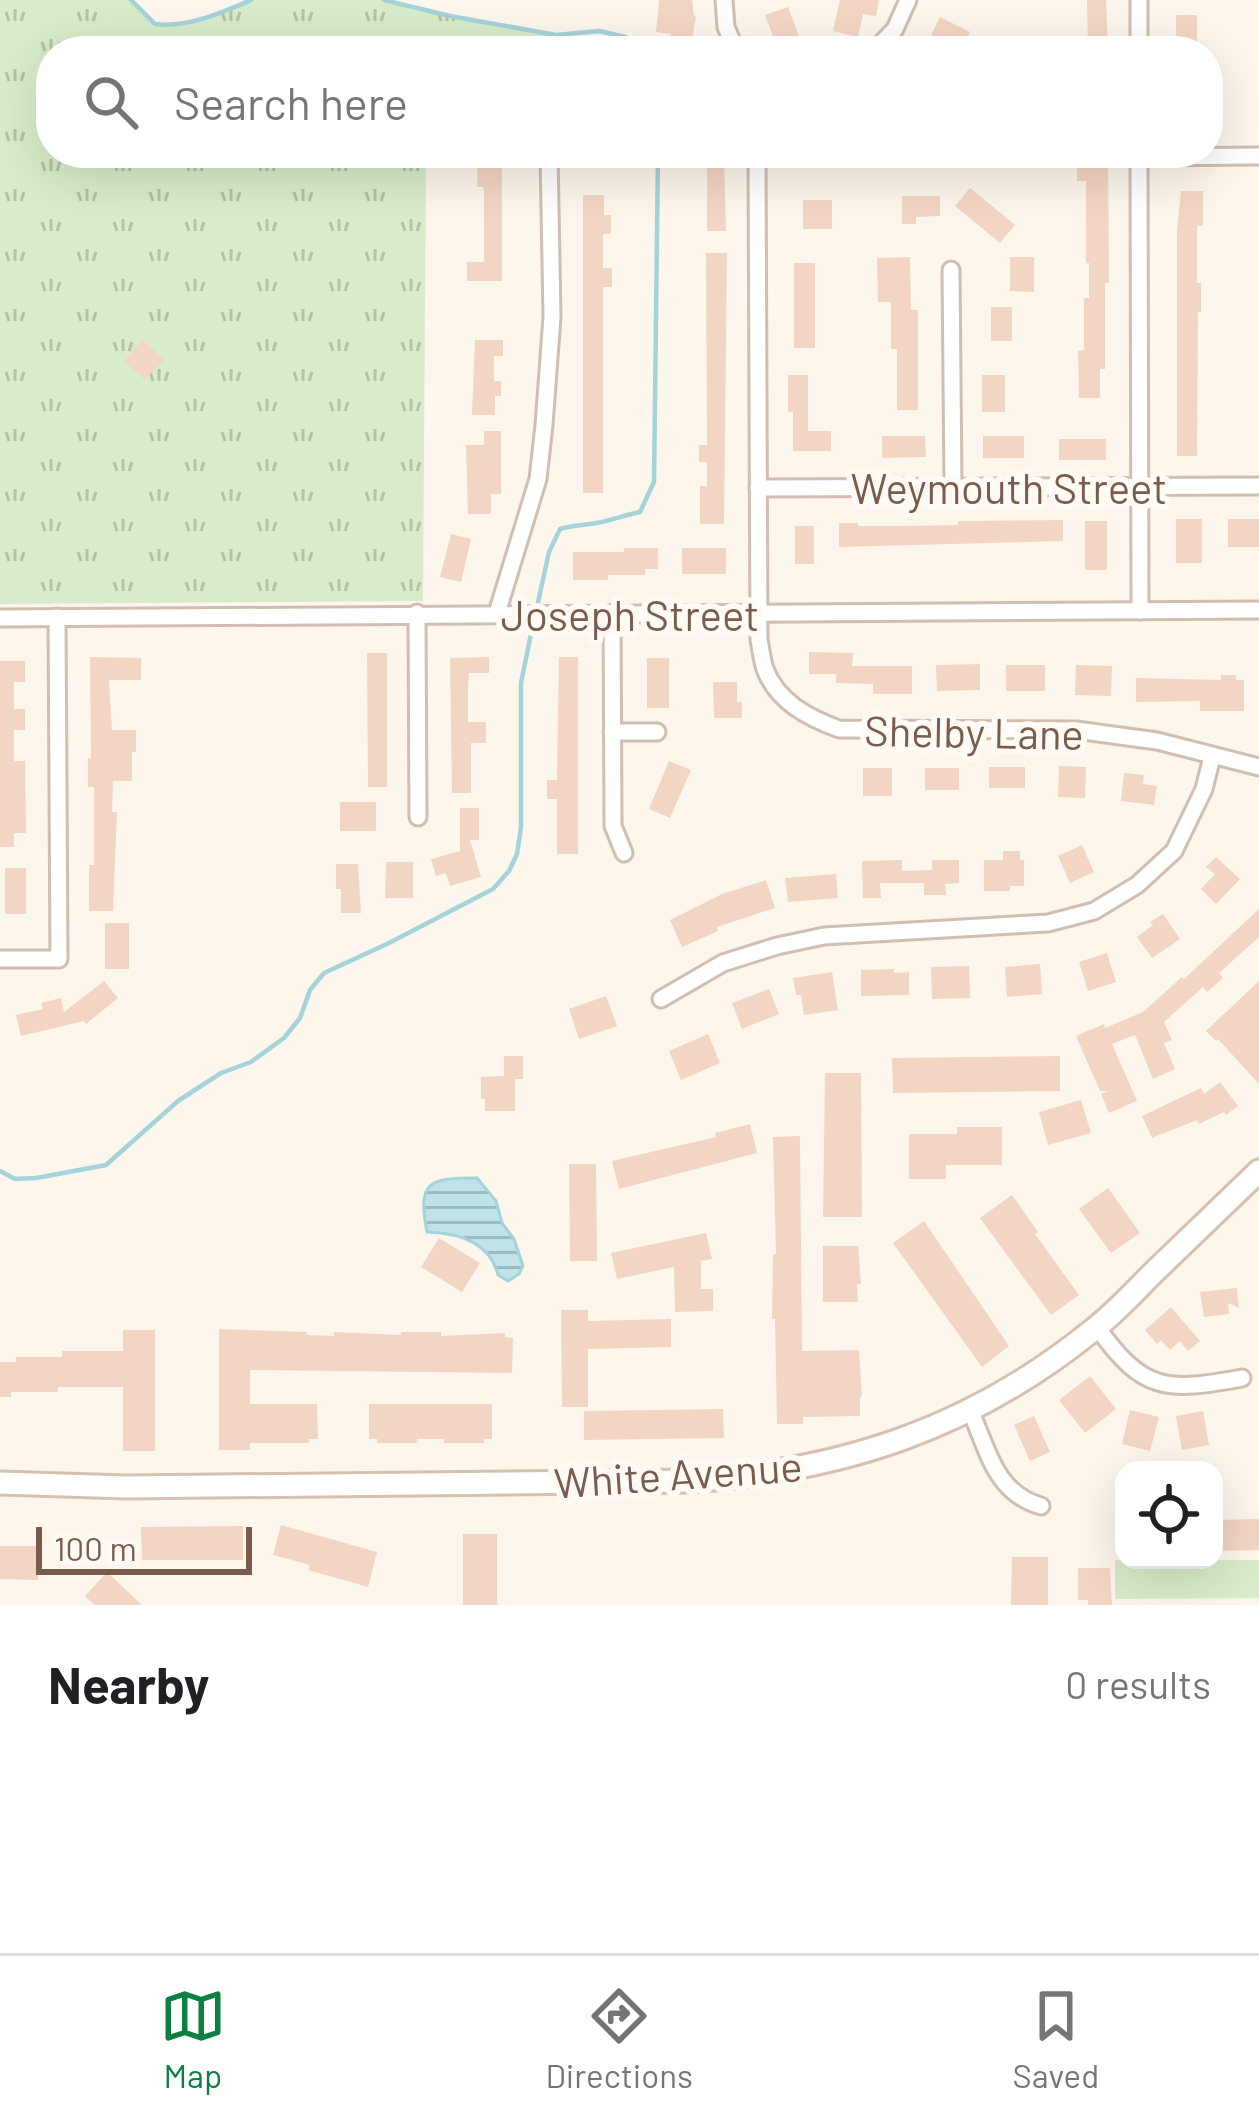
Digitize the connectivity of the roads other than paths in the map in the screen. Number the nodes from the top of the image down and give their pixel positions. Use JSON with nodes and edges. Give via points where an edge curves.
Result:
{"nodes":[{"id":1,"x":724,"y":0,"type":"edge"},
{"id":2,"x":908,"y":0,"type":"edge"},
{"id":3,"x":1139,"y":0,"type":"edge"},
{"id":4,"x":730,"y":36,"type":"edge"},
{"id":5,"x":888,"y":36,"type":"edge"},
{"id":6,"x":1139,"y":36,"type":"edge"},
{"id":7,"x":1223,"y":156,"type":"edge"},
{"id":8,"x":1259,"y":156,"type":"edge"},
{"id":9,"x":549,"y":168,"type":"edge"},
{"id":10,"x":757,"y":168,"type":"edge"},
{"id":11,"x":1139,"y":168,"type":"edge"},
{"id":12,"x":951,"y":270,"type":"dead end"},
{"id":13,"x":1140,"y":485,"type":"junction"},
{"id":14,"x":1259,"y":486,"type":"edge"},
{"id":15,"x":953,"y":487,"type":"junction"},
{"id":16,"x":758,"y":488,"type":"junction"},
{"id":17,"x":1259,"y":610,"type":"edge"},
{"id":18,"x":1140,"y":611,"type":"junction"},
{"id":19,"x":417,"y":613,"type":"junction"},
{"id":20,"x":497,"y":614,"type":"junction"},
{"id":21,"x":612,"y":614,"type":"junction"},
{"id":22,"x":759,"y":614,"type":"junction"},
{"id":23,"x":56,"y":617,"type":"junction"},
{"id":24,"x":0,"y":618,"type":"edge"},
{"id":25,"x":612,"y":732,"type":"junction"},
{"id":26,"x":657,"y":732,"type":"dead end"},
{"id":27,"x":1212,"y":757,"type":"junction"},
{"id":28,"x":1259,"y":766,"type":"edge"},
{"id":29,"x":418,"y":817,"type":"dead end"},
{"id":30,"x":624,"y":853,"type":"dead end"},
{"id":31,"x":0,"y":959,"type":"edge"},
{"id":32,"x":661,"y":999,"type":"dead end"},
{"id":33,"x":1259,"y":1171,"type":"edge"},
{"id":34,"x":1097,"y":1327,"type":"junction"},
{"id":35,"x":1242,"y":1378,"type":"dead end"},
{"id":36,"x":970,"y":1410,"type":"junction"},
{"id":37,"x":0,"y":1483,"type":"edge"},
{"id":38,"x":1041,"y":1506,"type":"dead end"}],
"edges":[{"from":1,"to":4,"type":"street"},
{"from":2,"to":5,"type":"street"},
{"from":3,"to":6,"type":"street"},
{"from":7,"to":8,"type":"street"},
{"from":9,"to":20,"type":"street","via":[[552,317],[538,479]]},
{"from":10,"to":16,"type":"street","name":"Shelby Lane"},
{"from":11,"to":13,"type":"street"},
{"from":12,"to":15,"type":"street"},
{"from":13,"to":14,"type":"street","name":"Weymouth Street"},
{"from":13,"to":15,"type":"street","name":"Weymouth Street"},
{"from":13,"to":18,"type":"street"},
{"from":15,"to":16,"type":"street","name":"Weymouth Street"},
{"from":16,"to":22,"type":"street","name":"Shelby Lane"},
{"from":17,"to":18,"type":"street","name":"Joseph Street"},
{"from":18,"to":22,"type":"street","name":"Joseph Street"},
{"from":19,"to":20,"type":"street","name":"Joseph Street"},
{"from":19,"to":23,"type":"street","name":"Joseph Street"},
{"from":19,"to":29,"type":"street"},
{"from":20,"to":21,"type":"street","name":"Joseph Street"},
{"from":21,"to":22,"type":"street","name":"Joseph Street"},
{"from":21,"to":25,"type":"street"},
{"from":22,"to":27,"type":"street","name":"Shelby Lane","via":[[765,671],[783,697],[839,729],[1076,730]]},
{"from":23,"to":24,"type":"street","name":"Joseph Street"},
{"from":23,"to":31,"type":"street","via":[[59,959]]},
{"from":25,"to":26,"type":"street"},
{"from":25,"to":30,"type":"street","via":[[614,826]]},
{"from":27,"to":28,"type":"street","name":"Shelby Lane"},
{"from":27,"to":32,"type":"street","via":[[1174,851],[1094,911],[1048,923],[824,936],[723,963]]},
{"from":33,"to":34,"type":"street","name":"White Avenue"},
{"from":34,"to":35,"type":"street","via":[[1120,1359],[1155,1382]]},
{"from":34,"to":36,"type":"street","name":"White Avenue"},
{"from":36,"to":37,"type":"street","name":"White Avenue","via":[[871,1450],[742,1478]]},
{"from":36,"to":38,"type":"street","via":[[1002,1482]]}]}
